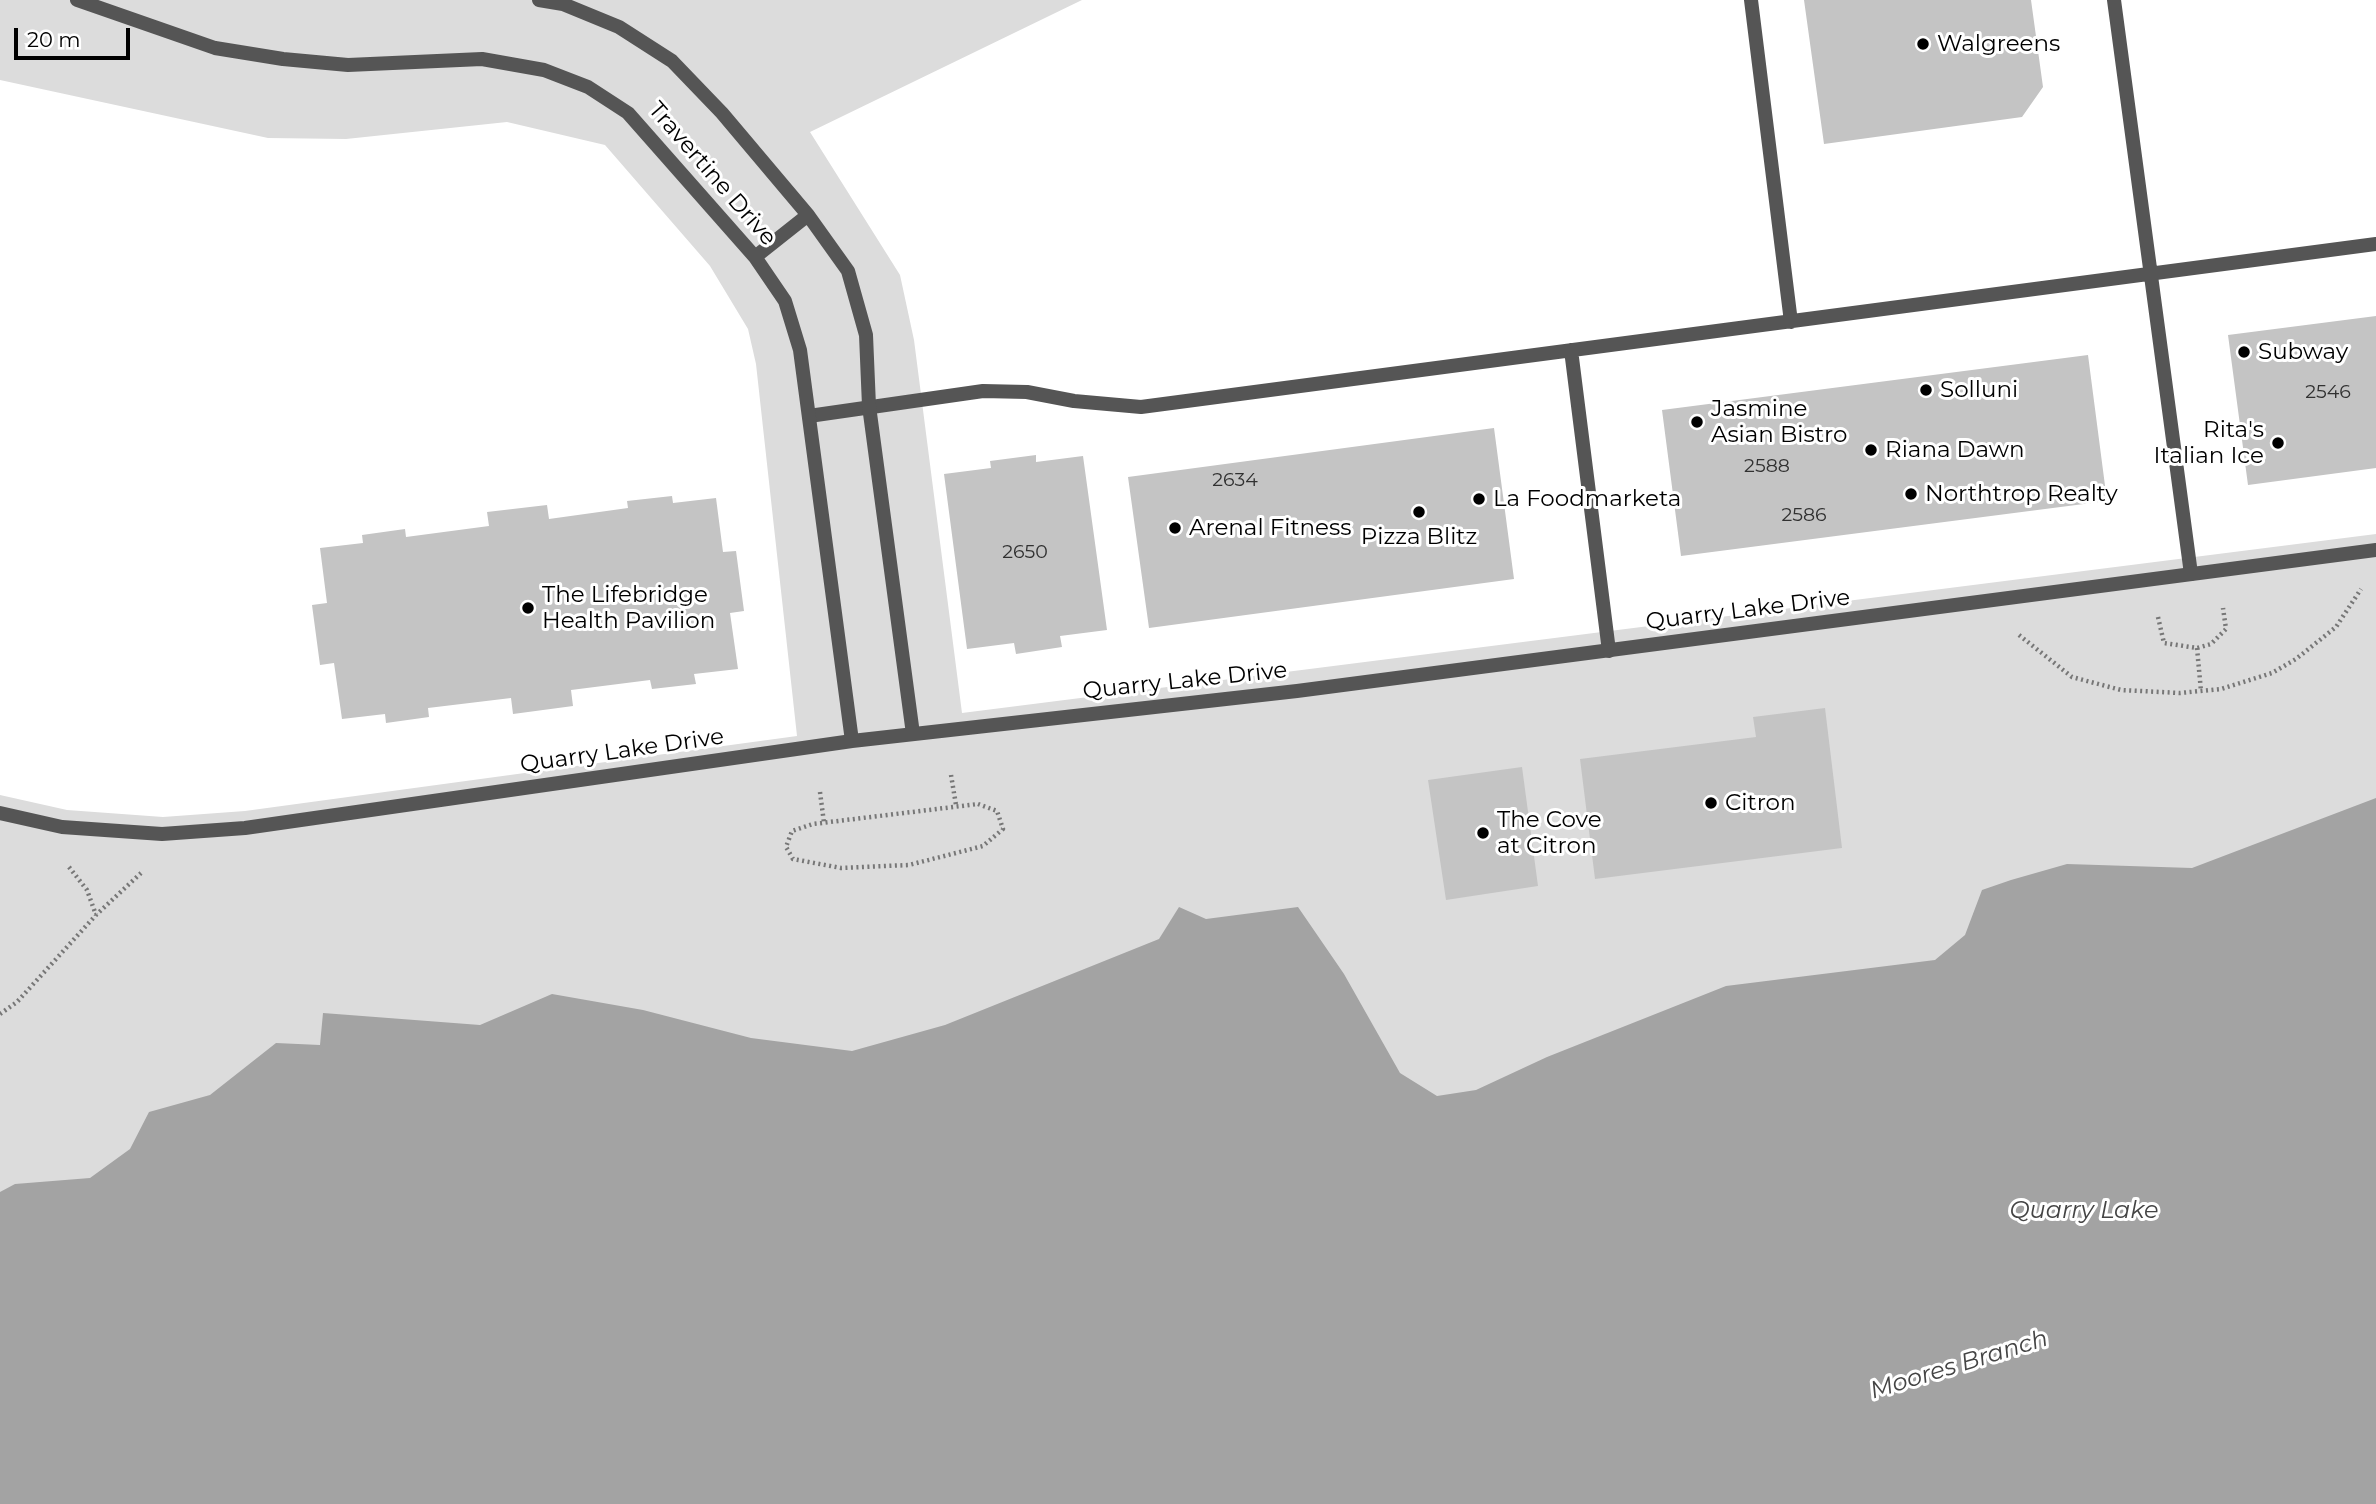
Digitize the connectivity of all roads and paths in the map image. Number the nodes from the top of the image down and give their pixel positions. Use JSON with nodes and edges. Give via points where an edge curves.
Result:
{"nodes":[{"id":1,"x":76,"y":0,"type":"edge"},
{"id":2,"x":539,"y":0,"type":"edge"},
{"id":3,"x":1751,"y":0,"type":"edge"},
{"id":4,"x":2114,"y":0,"type":"edge"},
{"id":5,"x":808,"y":215,"type":"junction"},
{"id":6,"x":2376,"y":244,"type":"edge"},
{"id":7,"x":755,"y":257,"type":"junction"},
{"id":8,"x":2151,"y":274,"type":"junction"},
{"id":9,"x":1791,"y":322,"type":"junction"},
{"id":10,"x":1571,"y":350,"type":"junction"},
{"id":11,"x":869,"y":407,"type":"junction"},
{"id":12,"x":809,"y":416,"type":"junction"},
{"id":13,"x":2376,"y":550,"type":"edge"},
{"id":14,"x":2192,"y":574,"type":"junction"},
{"id":15,"x":2361,"y":589,"type":"dead end"},
{"id":16,"x":2223,"y":608,"type":"dead end"},
{"id":17,"x":2158,"y":617,"type":"dead end"},
{"id":18,"x":2019,"y":635,"type":"dead end"},
{"id":19,"x":2197,"y":648,"type":"junction"},
{"id":20,"x":1609,"y":651,"type":"junction"},
{"id":21,"x":2201,"y":691,"type":"junction"},
{"id":22,"x":913,"y":734,"type":"junction"},
{"id":23,"x":852,"y":741,"type":"junction"},
{"id":24,"x":951,"y":775,"type":"dead end"},
{"id":25,"x":820,"y":792,"type":"dead end"},
{"id":26,"x":956,"y":805,"type":"junction"},
{"id":27,"x":0,"y":813,"type":"edge"},
{"id":28,"x":824,"y":823,"type":"junction"},
{"id":29,"x":69,"y":867,"type":"dead end"},
{"id":30,"x":141,"y":873,"type":"dead end"},
{"id":31,"x":96,"y":915,"type":"junction"},
{"id":32,"x":0,"y":1014,"type":"edge"}],
"edges":[{"from":1,"to":7,"type":"street","name":"Travertine Drive","via":[[215,48],[283,59],[348,65],[482,59],[544,70],[587,87],[628,113]]},
{"from":2,"to":5,"type":"street","name":"Travertine Drive","via":[[563,4],[619,27],[672,61]]},
{"from":3,"to":9,"type":"street"},
{"from":4,"to":8,"type":"street"},
{"from":5,"to":7,"type":"street"},
{"from":5,"to":11,"type":"street","name":"Travertine Drive","via":[[848,271],[866,335]]},
{"from":6,"to":8,"type":"street"},
{"from":7,"to":12,"type":"street","name":"Travertine Drive","via":[[785,301],[800,350]]},
{"from":8,"to":9,"type":"street"},
{"from":8,"to":14,"type":"street"},
{"from":9,"to":10,"type":"street"},
{"from":10,"to":11,"type":"street","via":[[1141,407],[983,391]]},
{"from":10,"to":20,"type":"street"},
{"from":11,"to":12,"type":"street"},
{"from":11,"to":22,"type":"street","name":"Travertine Drive"},
{"from":12,"to":23,"type":"street","name":"Travertine Drive"},
{"from":13,"to":14,"type":"street","name":"Quarry Lake Drive"},
{"from":14,"to":20,"type":"street","name":"Quarry Lake Drive"},
{"from":15,"to":21,"type":"path","via":[[2336,627],[2296,659],[2272,673]]},
{"from":16,"to":19,"type":"path","via":[[2226,629],[2211,644]]},
{"from":17,"to":19,"type":"path","via":[[2164,643]]},
{"from":18,"to":21,"type":"path","via":[[2072,677],[2121,690]]},
{"from":19,"to":21,"type":"path"},
{"from":20,"to":22,"type":"street","name":"Quarry Lake Drive"},
{"from":22,"to":23,"type":"street","name":"Quarry Lake Drive"},
{"from":23,"to":27,"type":"street","name":"Quarry Lake Drive","via":[[245,828],[162,834],[62,827]]},
{"from":24,"to":26,"type":"path"},
{"from":25,"to":28,"type":"path"},
{"from":26,"to":28,"type":"path"},
{"from":26,"to":28,"type":"path","via":[[978,804],[997,811],[1003,829],[983,846],[909,865],[841,868],[793,859],[786,847],[792,831]]},
{"from":29,"to":31,"type":"path","via":[[87,890]]},
{"from":30,"to":31,"type":"path"},
{"from":31,"to":32,"type":"path","via":[[17,1002]]}]}
